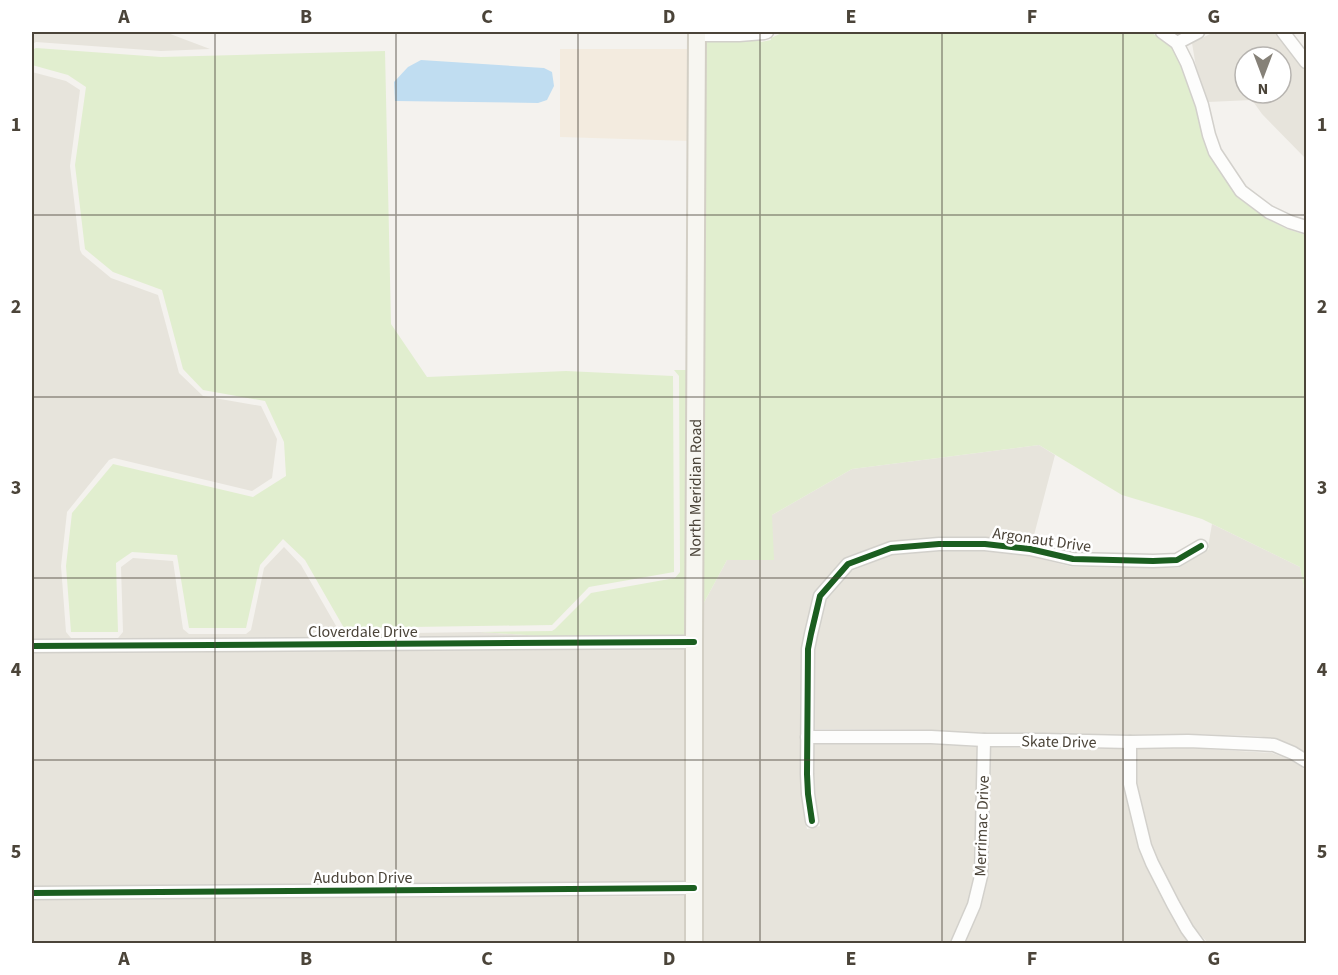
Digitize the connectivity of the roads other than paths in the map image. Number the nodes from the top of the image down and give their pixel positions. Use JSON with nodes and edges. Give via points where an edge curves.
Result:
{"nodes":[{"id":1,"x":767,"y":32,"type":"edge"},
{"id":2,"x":1162,"y":32,"type":"edge"},
{"id":3,"x":1198,"y":32,"type":"edge"},
{"id":4,"x":1283,"y":32,"type":"edge"},
{"id":5,"x":697,"y":33,"type":"edge"},
{"id":6,"x":1177,"y":43,"type":"junction"},
{"id":7,"x":1306,"y":62,"type":"edge"},
{"id":8,"x":1306,"y":227,"type":"edge"},
{"id":9,"x":1201,"y":546,"type":"dead end"},
{"id":10,"x":694,"y":642,"type":"junction"},
{"id":11,"x":32,"y":646,"type":"edge"},
{"id":12,"x":807,"y":737,"type":"junction"},
{"id":13,"x":984,"y":740,"type":"junction"},
{"id":14,"x":1130,"y":742,"type":"junction"},
{"id":15,"x":1306,"y":761,"type":"edge"},
{"id":16,"x":812,"y":821,"type":"dead end"},
{"id":17,"x":694,"y":888,"type":"junction"},
{"id":18,"x":32,"y":893,"type":"edge"},
{"id":19,"x":1197,"y":943,"type":"edge"},
{"id":20,"x":694,"y":944,"type":"edge"},
{"id":21,"x":957,"y":944,"type":"edge"}],
"edges":[{"from":1,"to":5,"type":"street"},
{"from":2,"to":6,"type":"street"},
{"from":3,"to":6,"type":"street"},
{"from":4,"to":7,"type":"street"},
{"from":5,"to":10,"type":"main road","name":"North Meridian Road"},
{"from":6,"to":8,"type":"street","via":[[1188,63],[1215,152],[1241,191],[1269,212]]},
{"from":9,"to":12,"type":"street","name":"Argonaut Drive","via":[[1177,560],[1153,561],[1073,560],[1030,549],[939,544],[891,548],[848,564],[820,596],[815,615],[808,649]]},
{"from":10,"to":11,"type":"street","name":"Cloverdale Drive"},
{"from":10,"to":17,"type":"main road","name":"North Meridian Road"},
{"from":12,"to":13,"type":"street","name":"Skate Drive"},
{"from":12,"to":16,"type":"street","name":"Argonaut Drive","via":[[807,794]]},
{"from":13,"to":14,"type":"street","name":"Skate Drive"},
{"from":13,"to":21,"type":"street","name":"Merrimac Drive","via":[[981,876],[974,905]]},
{"from":14,"to":15,"type":"street","name":"Skate Drive","via":[[1257,744],[1274,746]]},
{"from":14,"to":19,"type":"street","via":[[1130,784],[1145,846]]},
{"from":17,"to":18,"type":"street","name":"Audubon Drive"},
{"from":17,"to":20,"type":"main road","name":"North Meridian Road"}]}
